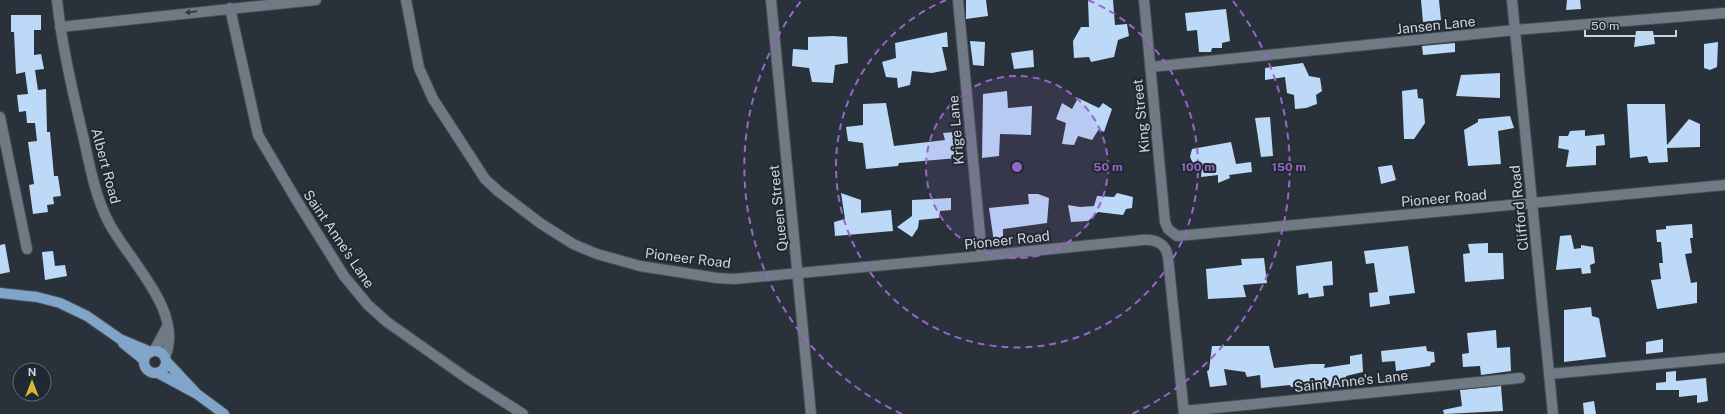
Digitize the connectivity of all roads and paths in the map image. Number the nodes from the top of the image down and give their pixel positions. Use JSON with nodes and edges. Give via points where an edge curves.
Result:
{"nodes":[{"id":1,"x":57,"y":0,"type":"edge"},
{"id":2,"x":316,"y":0,"type":"edge"},
{"id":3,"x":406,"y":0,"type":"edge"},
{"id":4,"x":771,"y":0,"type":"edge"},
{"id":5,"x":958,"y":0,"type":"edge"},
{"id":6,"x":1144,"y":0,"type":"edge"},
{"id":7,"x":1512,"y":0,"type":"edge"},
{"id":8,"x":230,"y":8,"type":"junction"},
{"id":9,"x":1725,"y":13,"type":"edge"},
{"id":10,"x":60,"y":27,"type":"junction"},
{"id":11,"x":1514,"y":30,"type":"junction"},
{"id":12,"x":1150,"y":67,"type":"junction"},
{"id":13,"x":0,"y":117,"type":"edge"},
{"id":14,"x":1725,"y":185,"type":"edge"},
{"id":15,"x":1533,"y":204,"type":"junction"},
{"id":16,"x":1168,"y":229,"type":"joint"},
{"id":17,"x":27,"y":249,"type":"dead end"},
{"id":18,"x":982,"y":256,"type":"junction"},
{"id":19,"x":798,"y":272,"type":"junction"},
{"id":20,"x":0,"y":293,"type":"edge"},
{"id":21,"x":168,"y":323,"type":"junction"},
{"id":22,"x":150,"y":355,"type":"junction"},
{"id":23,"x":1725,"y":358,"type":"edge"},
{"id":24,"x":165,"y":359,"type":"junction"},
{"id":25,"x":158,"y":373,"type":"junction"},
{"id":26,"x":1549,"y":374,"type":"junction"},
{"id":27,"x":1520,"y":378,"type":"dead end"},
{"id":28,"x":196,"y":394,"type":"junction"},
{"id":29,"x":1184,"y":413,"type":"edge"},
{"id":30,"x":224,"y":414,"type":"edge"},
{"id":31,"x":523,"y":414,"type":"edge"},
{"id":32,"x":811,"y":414,"type":"edge"},
{"id":33,"x":1553,"y":414,"type":"edge"}],
"edges":[{"from":1,"to":10,"type":"street","name":"Albert Road"},
{"from":2,"to":8,"type":"street"},
{"from":3,"to":19,"type":"street","name":"Pioneer Road","via":[[419,68],[432,99],[485,179],[509,201],[540,223],[573,244],[629,264],[725,279]]},
{"from":4,"to":19,"type":"street","name":"Queen Street"},
{"from":5,"to":18,"type":"street","name":"Krige Lane"},
{"from":6,"to":12,"type":"street","name":"King Street"},
{"from":7,"to":11,"type":"street","name":"Clifford Road"},
{"from":8,"to":10,"type":"street","one_way":true},
{"from":8,"to":31,"type":"street","name":"Saint Anne's Lane","via":[[258,135],[349,282],[368,305],[387,322]]},
{"from":9,"to":11,"type":"street","name":"Jansen Lane"},
{"from":10,"to":21,"type":"street","name":"Albert Road","via":[[98,200],[119,241],[157,296]]},
{"from":11,"to":12,"type":"street","name":"Jansen Lane"},
{"from":11,"to":15,"type":"street","name":"Clifford Road"},
{"from":12,"to":16,"type":"street","name":"King Street"},
{"from":13,"to":17,"type":"street"},
{"from":14,"to":15,"type":"street","name":"Pioneer Road"},
{"from":15,"to":16,"type":"street","name":"Pioneer Road","via":[[1185,236],[1177,236]]},
{"from":15,"to":26,"type":"street","name":"Clifford Road"},
{"from":18,"to":19,"type":"street","name":"Pioneer Road"},
{"from":18,"to":29,"type":"street","name":"Pioneer Road","via":[[1142,240],[1157,241],[1167,250]]},
{"from":19,"to":32,"type":"street","name":"Queen Street"},
{"from":20,"to":22,"type":"main road","via":[[60,303],[87,316],[120,339]]},
{"from":21,"to":22,"type":"street","via":[[162,339]]},
{"from":21,"to":24,"type":"street","name":"Albert Road","via":[[169,344]]},
{"from":22,"to":24,"type":"main road","via":[[158,352]]},
{"from":22,"to":25,"type":"main road","via":[[148,370]]},
{"from":23,"to":26,"type":"street"},
{"from":24,"to":25,"type":"main road","via":[[164,369]]},
{"from":24,"to":28,"type":"main road"},
{"from":25,"to":28,"type":"main road"},
{"from":26,"to":33,"type":"street","name":"Clifford Road"},
{"from":27,"to":29,"type":"street","name":"Saint Anne's Lane"},
{"from":28,"to":30,"type":"main road"}]}
